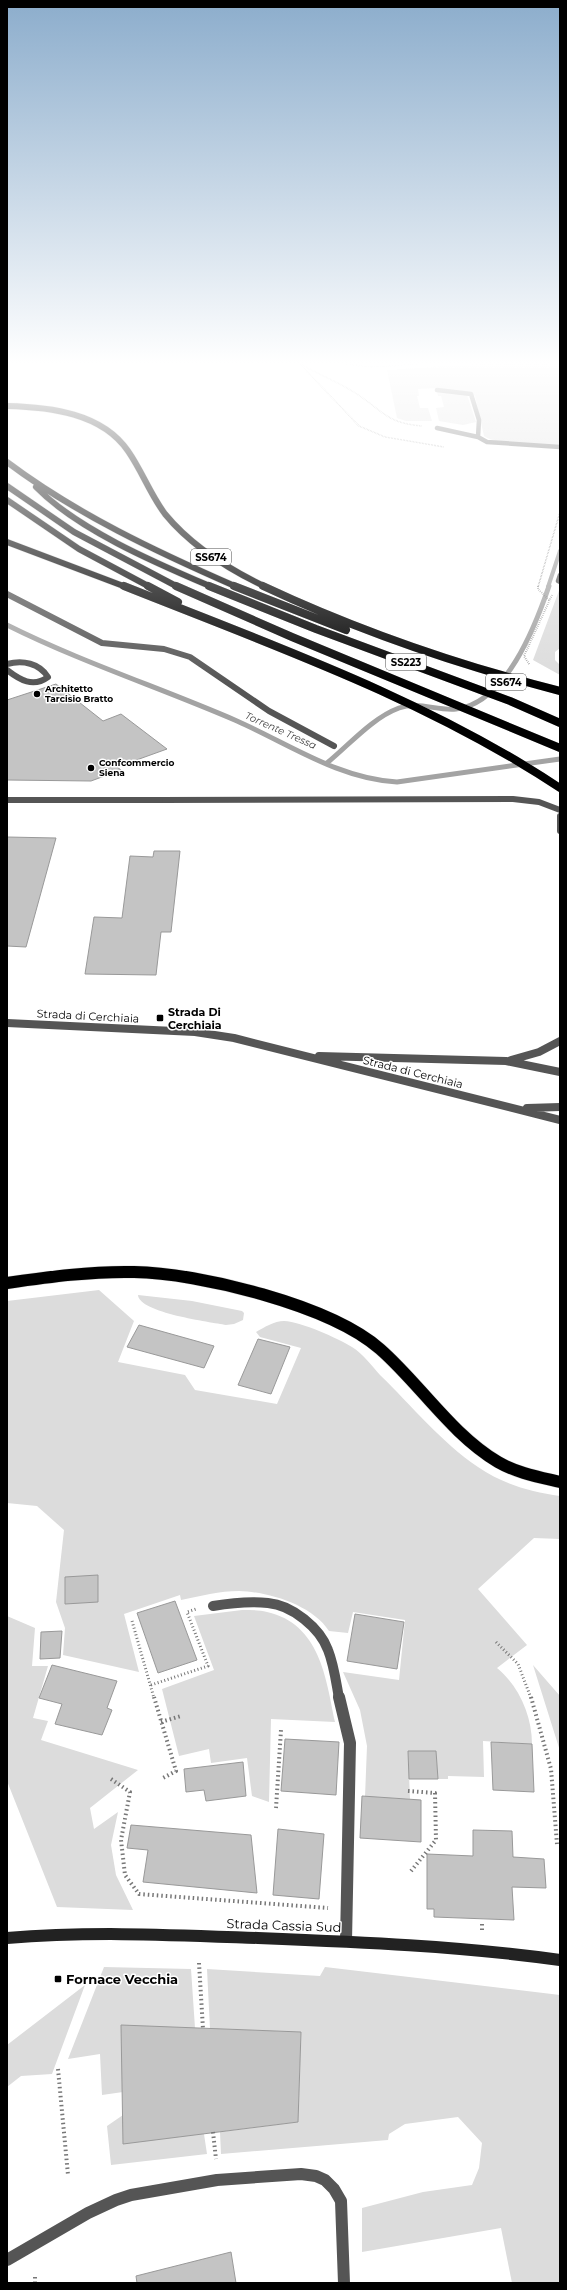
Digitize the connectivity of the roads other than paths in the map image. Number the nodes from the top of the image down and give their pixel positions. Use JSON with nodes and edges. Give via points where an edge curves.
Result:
{"nodes":[{"id":1,"x":18,"y":471,"type":"edge"},
{"id":2,"x":139,"y":471,"type":"edge"},
{"id":3,"x":29,"y":480,"type":"junction"},
{"id":4,"x":7,"y":486,"type":"edge"},
{"id":5,"x":7,"y":500,"type":"edge"},
{"id":6,"x":7,"y":542,"type":"edge"},
{"id":7,"x":7,"y":594,"type":"edge"},
{"id":8,"x":235,"y":631,"type":"junction"},
{"id":9,"x":7,"y":664,"type":"edge"},
{"id":10,"x":455,"y":665,"type":"junction"},
{"id":11,"x":7,"y":670,"type":"edge"},
{"id":12,"x":560,"y":691,"type":"edge"},
{"id":13,"x":560,"y":696,"type":"edge"},
{"id":14,"x":560,"y":723,"type":"edge"},
{"id":15,"x":334,"y":746,"type":"dead end"},
{"id":16,"x":560,"y":748,"type":"edge"},
{"id":17,"x":560,"y":788,"type":"edge"},
{"id":18,"x":7,"y":800,"type":"edge"},
{"id":19,"x":560,"y":810,"type":"edge"},
{"id":20,"x":560,"y":816,"type":"edge"},
{"id":21,"x":560,"y":831,"type":"edge"},
{"id":22,"x":7,"y":1023,"type":"edge"},
{"id":23,"x":560,"y":1041,"type":"edge"},
{"id":24,"x":310,"y":1056,"type":"junction"},
{"id":25,"x":506,"y":1061,"type":"junction"},
{"id":26,"x":560,"y":1072,"type":"edge"},
{"id":27,"x":512,"y":1107,"type":"junction"},
{"id":28,"x":560,"y":1108,"type":"edge"},
{"id":29,"x":560,"y":1120,"type":"edge"},
{"id":30,"x":7,"y":1283,"type":"edge"},
{"id":31,"x":560,"y":1482,"type":"edge"},
{"id":32,"x":213,"y":1606,"type":"road end"},
{"id":33,"x":7,"y":1938,"type":"edge"},
{"id":34,"x":346,"y":1941,"type":"junction"},
{"id":35,"x":560,"y":1960,"type":"edge"},
{"id":36,"x":7,"y":2260,"type":"edge"},
{"id":37,"x":344,"y":2283,"type":"edge"}],
"edges":[{"from":1,"to":3,"type":"highway","number":"SS223"},
{"from":2,"to":10,"type":"highway","number":"SS674","via":[[162,511],[175,526],[205,553],[242,576],[370,632]]},
{"from":3,"to":10,"type":"highway","number":"SS674","via":[[106,524],[218,579],[309,616]]},
{"from":3,"to":14,"type":"highway","number":"SS223","via":[[49,500],[85,524],[181,575],[250,604],[477,688]]},
{"from":4,"to":16,"type":"highway","via":[[60,524],[150,574],[223,608]]},
{"from":5,"to":8,"type":"highway","via":[[79,549]]},
{"from":6,"to":8,"type":"highway"},
{"from":7,"to":15,"type":"street","via":[[102,643],[164,649],[190,657],[269,710]]},
{"from":8,"to":17,"type":"highway","via":[[370,684],[461,726]]},
{"from":9,"to":11,"type":"street","via":[[30,663],[48,677],[40,682],[27,683]]},
{"from":10,"to":12,"type":"highway","number":"SS674"},
{"from":10,"to":13,"type":"highway","number":"SS674"},
{"from":18,"to":19,"type":"street","via":[[485,800],[538,802],[553,805]]},
{"from":20,"to":21,"type":"street"},
{"from":22,"to":24,"type":"street","name":"Strada di Cerchiaia","via":[[195,1032],[234,1038]]},
{"from":23,"to":25,"type":"street","name":"Strada di Cerchiaia","via":[[539,1052]]},
{"from":24,"to":25,"type":"street","name":"Strada di Cerchiaia"},
{"from":24,"to":27,"type":"street","name":"Strada di Cerchiaia","via":[[340,1066]]},
{"from":25,"to":26,"type":"street","name":"Strada di Cerchiaia"},
{"from":27,"to":28,"type":"street","name":"Strada di Cerchiaia"},
{"from":27,"to":29,"type":"street","name":"Strada di Cerchiaia"},
{"from":30,"to":31,"type":"main road","via":[[92,1273],[151,1273],[197,1280],[308,1309],[342,1323],[378,1347],[454,1428],[490,1458],[524,1474]]},
{"from":32,"to":34,"type":"street","via":[[242,1602],[270,1603],[297,1614],[315,1627],[328,1648],[350,1743]]},
{"from":33,"to":34,"type":"main road","name":"Strada Cassia Sud","via":[[146,1934]]},
{"from":34,"to":35,"type":"main road","name":"Strada Cassia Sud","via":[[429,1946]]},
{"from":36,"to":37,"type":"street","via":[[94,2211],[128,2196],[196,2184],[303,2173],[325,2179],[340,2200]]}]}
